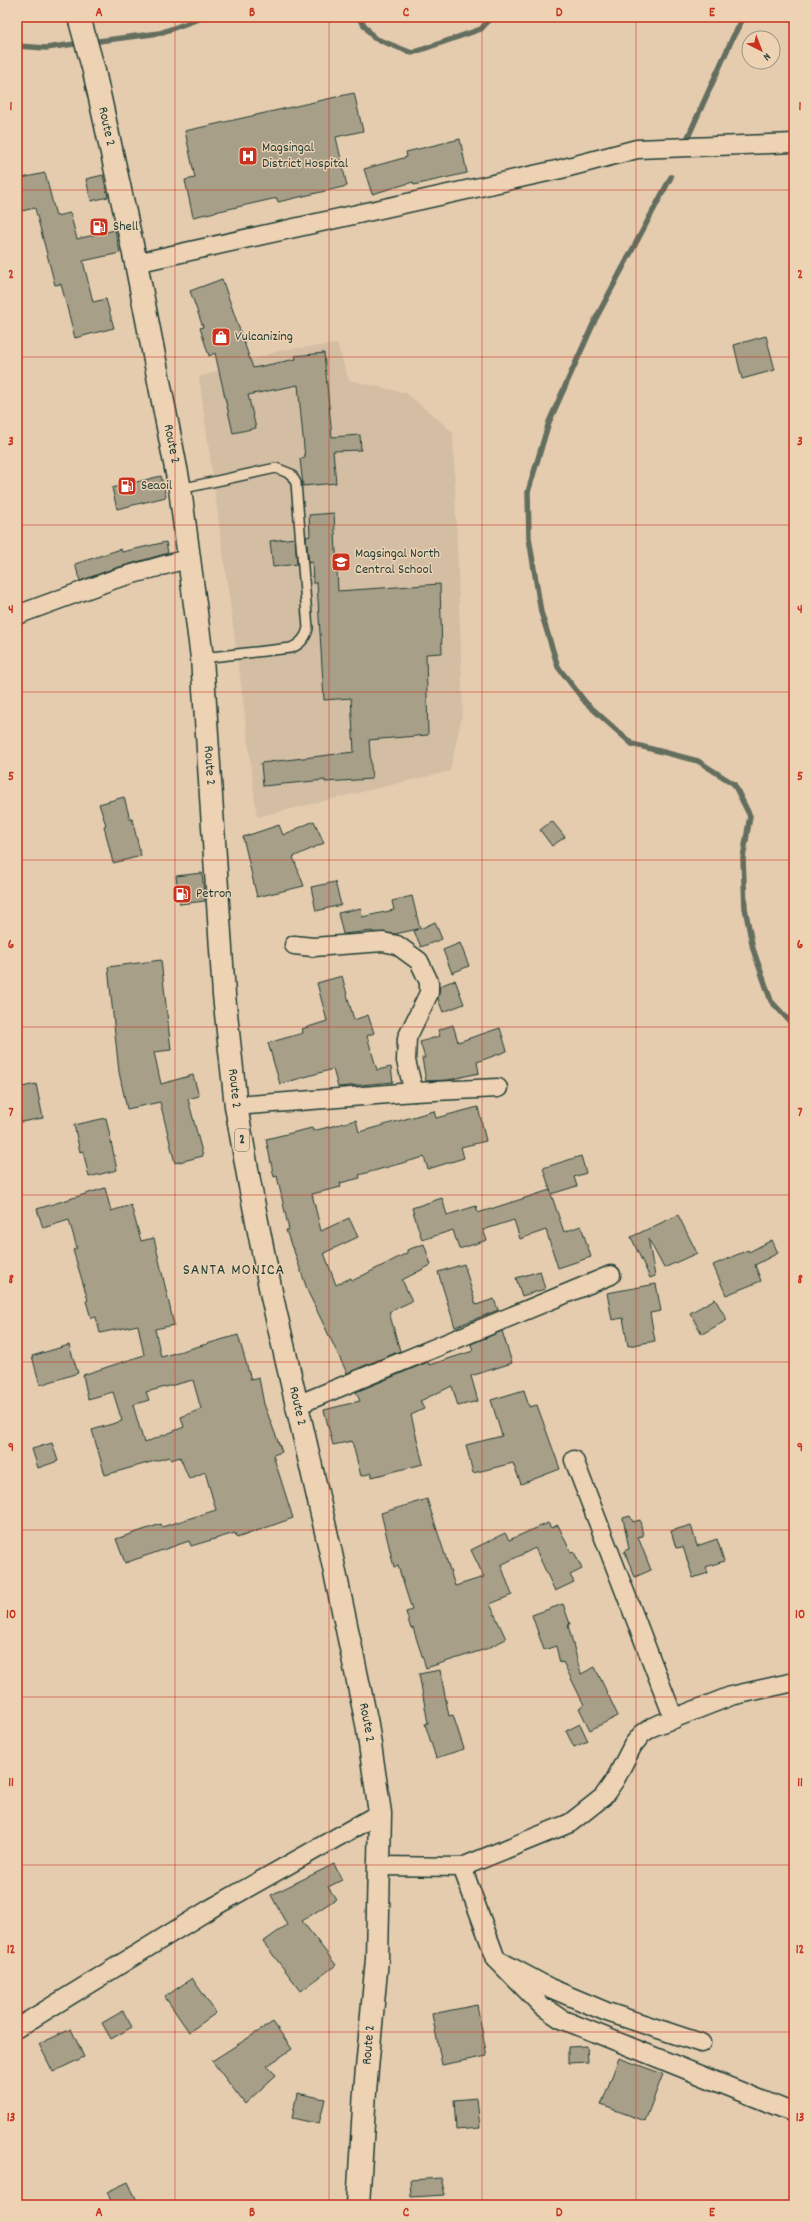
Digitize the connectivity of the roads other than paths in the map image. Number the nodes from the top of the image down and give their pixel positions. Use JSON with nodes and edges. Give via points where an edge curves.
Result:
{"nodes":[{"id":1,"x":80,"y":18,"type":"edge"},
{"id":2,"x":794,"y":143,"type":"edge"},
{"id":3,"x":136,"y":263,"type":"junction"},
{"id":4,"x":180,"y":489,"type":"junction"},
{"id":5,"x":190,"y":558,"type":"junction"},
{"id":6,"x":17,"y":615,"type":"edge"},
{"id":7,"x":202,"y":658,"type":"junction"},
{"id":8,"x":294,"y":945,"type":"dead end"},
{"id":9,"x":498,"y":1088,"type":"dead end"},
{"id":10,"x":414,"y":1092,"type":"junction"},
{"id":11,"x":236,"y":1106,"type":"junction"},
{"id":12,"x":611,"y":1275,"type":"dead end"},
{"id":13,"x":297,"y":1405,"type":"junction"},
{"id":14,"x":574,"y":1460,"type":"dead end"},
{"id":15,"x":794,"y":1682,"type":"edge"},
{"id":16,"x":674,"y":1719,"type":"junction"},
{"id":17,"x":380,"y":1813,"type":"junction"},
{"id":18,"x":380,"y":1866,"type":"junction"},
{"id":19,"x":462,"y":1867,"type":"junction"},
{"id":20,"x":496,"y":1959,"type":"junction"},
{"id":21,"x":17,"y":2028,"type":"edge"},
{"id":22,"x":701,"y":2043,"type":"dead end"},
{"id":23,"x":794,"y":2113,"type":"edge"},
{"id":24,"x":358,"y":2205,"type":"edge"}],
"edges":[{"from":1,"to":3,"type":"highway","name":"Route 2","number":"2"},
{"from":2,"to":3,"type":"street","via":[[637,149],[561,169]]},
{"from":3,"to":4,"type":"highway","name":"Route 2","number":"2"},
{"from":4,"to":5,"type":"highway","name":"Route 2","number":"2"},
{"from":4,"to":7,"type":"lane","via":[[276,468],[291,474],[296,483],[307,634],[298,645],[291,648]]},
{"from":5,"to":6,"type":"street","via":[[115,579]]},
{"from":5,"to":7,"type":"highway","name":"Route 2","number":"2"},
{"from":7,"to":11,"type":"highway","name":"Route 2","number":"2","via":[[224,995]]},
{"from":8,"to":10,"type":"street","via":[[313,947],[383,942],[397,946],[418,961],[429,982],[426,1003],[407,1042],[406,1061]]},
{"from":9,"to":10,"type":"street"},
{"from":10,"to":11,"type":"street"},
{"from":11,"to":13,"type":"highway","name":"Route 2","number":"2","via":[[250,1186]]},
{"from":12,"to":13,"type":"street"},
{"from":13,"to":17,"type":"highway","name":"Route 2","number":"2","via":[[367,1724]]},
{"from":14,"to":16,"type":"street"},
{"from":15,"to":16,"type":"street","via":[[731,1696]]},
{"from":16,"to":19,"type":"street","via":[[652,1727],[642,1734],[633,1745],[615,1780],[602,1796],[570,1823]]},
{"from":17,"to":18,"type":"highway","name":"Route 2","number":"2"},
{"from":17,"to":21,"type":"street","via":[[210,1909]]},
{"from":18,"to":19,"type":"street"},
{"from":18,"to":24,"type":"highway","name":"Route 2","number":"2","via":[[377,1959]]},
{"from":19,"to":20,"type":"street"},
{"from":20,"to":22,"type":"street","via":[[550,1988],[607,2012]]},
{"from":20,"to":23,"type":"street","via":[[542,2006],[561,2019]]}]}
